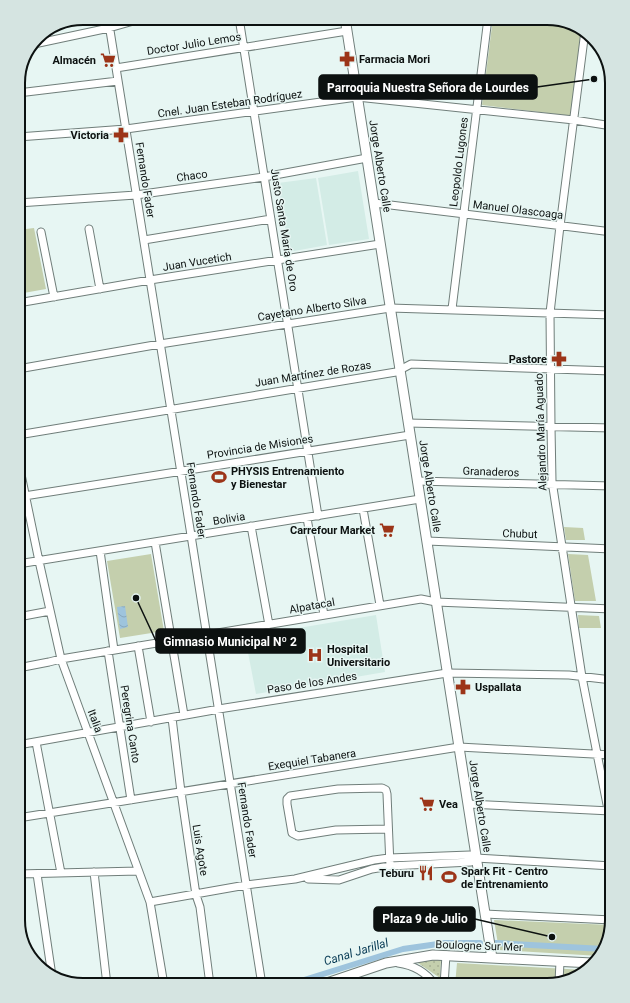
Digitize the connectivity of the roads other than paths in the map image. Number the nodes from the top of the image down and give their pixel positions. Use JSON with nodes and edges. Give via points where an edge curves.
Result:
{"nodes":[{"id":1,"x":109,"y":25,"type":"edge"},
{"id":2,"x":120,"y":25,"type":"edge"},
{"id":3,"x":240,"y":25,"type":"edge"},
{"id":4,"x":346,"y":25,"type":"edge"},
{"id":5,"x":487,"y":25,"type":"edge"},
{"id":6,"x":109,"y":28,"type":"junction"},
{"id":7,"x":347,"y":31,"type":"junction"},
{"id":8,"x":584,"y":38,"type":"edge"},
{"id":9,"x":42,"y":42,"type":"edge"},
{"id":10,"x":243,"y":48,"type":"junction"},
{"id":11,"x":116,"y":68,"type":"junction"},
{"id":12,"x":118,"y":81,"type":"junction"},
{"id":13,"x":25,"y":92,"type":"edge"},
{"id":14,"x":357,"y":97,"type":"junction"},
{"id":15,"x":477,"y":110,"type":"junction"},
{"id":16,"x":254,"y":112,"type":"junction"},
{"id":17,"x":574,"y":120,"type":"junction"},
{"id":18,"x":605,"y":125,"type":"edge"},
{"id":19,"x":126,"y":129,"type":"junction"},
{"id":20,"x":25,"y":136,"type":"edge"},
{"id":21,"x":367,"y":158,"type":"junction"},
{"id":22,"x":264,"y":177,"type":"junction"},
{"id":23,"x":136,"y":196,"type":"junction"},
{"id":24,"x":25,"y":203,"type":"edge"},
{"id":25,"x":374,"y":203,"type":"junction"},
{"id":26,"x":464,"y":214,"type":"junction"},
{"id":27,"x":271,"y":219,"type":"junction"},
{"id":28,"x":560,"y":226,"type":"junction"},
{"id":29,"x":89,"y":229,"type":"dead end"},
{"id":30,"x":605,"y":231,"type":"edge"},
{"id":31,"x":41,"y":232,"type":"dead end"},
{"id":32,"x":144,"y":240,"type":"junction"},
{"id":33,"x":380,"y":244,"type":"junction"},
{"id":34,"x":278,"y":260,"type":"junction"},
{"id":35,"x":150,"y":280,"type":"junction"},
{"id":36,"x":100,"y":289,"type":"junction"},
{"id":37,"x":54,"y":297,"type":"junction"},
{"id":38,"x":25,"y":302,"type":"edge"},
{"id":39,"x":390,"y":308,"type":"junction"},
{"id":40,"x":452,"y":309,"type":"junction"},
{"id":41,"x":550,"y":313,"type":"junction"},
{"id":42,"x":605,"y":315,"type":"edge"},
{"id":43,"x":288,"y":324,"type":"junction"},
{"id":44,"x":160,"y":344,"type":"junction"},
{"id":45,"x":25,"y":368,"type":"edge"},
{"id":46,"x":550,"y":369,"type":"junction"},
{"id":47,"x":400,"y":370,"type":"junction"},
{"id":48,"x":605,"y":371,"type":"edge"},
{"id":49,"x":297,"y":388,"type":"junction"},
{"id":50,"x":170,"y":409,"type":"junction"},
{"id":51,"x":408,"y":423,"type":"junction"},
{"id":52,"x":551,"y":427,"type":"junction"},
{"id":53,"x":605,"y":428,"type":"edge"},
{"id":54,"x":25,"y":434,"type":"edge"},
{"id":55,"x":410,"y":435,"type":"junction"},
{"id":56,"x":308,"y":450,"type":"junction"},
{"id":57,"x":181,"y":471,"type":"junction"},
{"id":58,"x":417,"y":481,"type":"junction"},
{"id":59,"x":553,"y":485,"type":"junction"},
{"id":60,"x":605,"y":486,"type":"edge"},
{"id":61,"x":25,"y":497,"type":"edge"},
{"id":62,"x":420,"y":499,"type":"junction"},
{"id":63,"x":25,"y":508,"type":"edge"},
{"id":64,"x":363,"y":508,"type":"junction"},
{"id":65,"x":318,"y":516,"type":"junction"},
{"id":66,"x":307,"y":518,"type":"junction"},
{"id":67,"x":251,"y":526,"type":"junction"},
{"id":68,"x":191,"y":536,"type":"junction"},
{"id":69,"x":427,"y":541,"type":"junction"},
{"id":70,"x":155,"y":542,"type":"junction"},
{"id":71,"x":562,"y":546,"type":"junction"},
{"id":72,"x":605,"y":549,"type":"edge"},
{"id":73,"x":100,"y":551,"type":"junction"},
{"id":74,"x":39,"y":560,"type":"junction"},
{"id":75,"x":25,"y":563,"type":"edge"},
{"id":76,"x":436,"y":602,"type":"junction"},
{"id":77,"x":380,"y":605,"type":"junction"},
{"id":78,"x":572,"y":608,"type":"junction"},
{"id":79,"x":605,"y":609,"type":"edge"},
{"id":80,"x":50,"y":611,"type":"junction"},
{"id":81,"x":324,"y":615,"type":"junction"},
{"id":82,"x":25,"y":616,"type":"edge"},
{"id":83,"x":268,"y":625,"type":"junction"},
{"id":84,"x":206,"y":635,"type":"junction"},
{"id":85,"x":172,"y":641,"type":"junction"},
{"id":86,"x":138,"y":646,"type":"junction"},
{"id":87,"x":111,"y":651,"type":"junction"},
{"id":88,"x":61,"y":659,"type":"junction"},
{"id":89,"x":25,"y":667,"type":"edge"},
{"id":90,"x":447,"y":673,"type":"junction"},
{"id":91,"x":582,"y":676,"type":"junction"},
{"id":92,"x":605,"y":679,"type":"edge"},
{"id":93,"x":218,"y":709,"type":"junction"},
{"id":94,"x":184,"y":716,"type":"junction"},
{"id":95,"x":172,"y":718,"type":"junction"},
{"id":96,"x":151,"y":722,"type":"junction"},
{"id":97,"x":120,"y":727,"type":"junction"},
{"id":98,"x":88,"y":733,"type":"junction"},
{"id":99,"x":36,"y":742,"type":"junction"},
{"id":100,"x":25,"y":744,"type":"edge"},
{"id":101,"x":459,"y":747,"type":"junction"},
{"id":102,"x":597,"y":754,"type":"junction"},
{"id":103,"x":605,"y":755,"type":"edge"},
{"id":104,"x":230,"y":784,"type":"junction"},
{"id":105,"x":605,"y":788,"type":"edge"},
{"id":106,"x":181,"y":792,"type":"junction"},
{"id":107,"x":132,"y":800,"type":"junction"},
{"id":108,"x":113,"y":803,"type":"junction"},
{"id":109,"x":468,"y":804,"type":"junction"},
{"id":110,"x":605,"y":810,"type":"edge"},
{"id":111,"x":50,"y":813,"type":"junction"},
{"id":112,"x":25,"y":817,"type":"edge"},
{"id":113,"x":388,"y":829,"type":"junction"},
{"id":114,"x":389,"y":858,"type":"junction"},
{"id":115,"x":476,"y":858,"type":"junction"},
{"id":116,"x":416,"y":860,"type":"junction"},
{"id":117,"x":390,"y":866,"type":"junction"},
{"id":118,"x":605,"y":866,"type":"edge"},
{"id":119,"x":138,"y":871,"type":"junction"},
{"id":120,"x":94,"y":872,"type":"junction"},
{"id":121,"x":61,"y":873,"type":"junction"},
{"id":122,"x":25,"y":874,"type":"edge"},
{"id":123,"x":37,"y":874,"type":"junction"},
{"id":124,"x":296,"y":879,"type":"junction"},
{"id":125,"x":246,"y":885,"type":"junction"},
{"id":126,"x":196,"y":895,"type":"junction"},
{"id":127,"x":150,"y":902,"type":"junction"},
{"id":128,"x":485,"y":914,"type":"junction"},
{"id":129,"x":605,"y":920,"type":"edge"},
{"id":130,"x":446,"y":955,"type":"junction"},
{"id":131,"x":492,"y":958,"type":"junction"},
{"id":132,"x":392,"y":962,"type":"junction"},
{"id":133,"x":560,"y":962,"type":"junction"},
{"id":134,"x":586,"y":963,"type":"edge"},
{"id":135,"x":51,"y":968,"type":"edge"},
{"id":136,"x":559,"y":977,"type":"edge"},
{"id":137,"x":107,"y":978,"type":"edge"},
{"id":138,"x":163,"y":978,"type":"edge"},
{"id":139,"x":209,"y":978,"type":"edge"},
{"id":140,"x":261,"y":978,"type":"edge"},
{"id":141,"x":343,"y":978,"type":"edge"},
{"id":142,"x":428,"y":978,"type":"edge"},
{"id":143,"x":444,"y":978,"type":"edge"}],
"edges":[{"from":1,"to":6,"type":"street","name":"Fernando Fader"},
{"from":2,"to":6,"type":"street"},
{"from":3,"to":10,"type":"street","name":"Justo Santa María de Oro"},
{"from":4,"to":7,"type":"main road","name":"Jorge Alberto Calle"},
{"from":5,"to":15,"type":"street","name":"Leopoldo Lugones"},
{"from":6,"to":9,"type":"street"},
{"from":6,"to":11,"type":"street","name":"Fernando Fader"},
{"from":7,"to":10,"type":"street","name":"Doctor Julio Lemos"},
{"from":7,"to":14,"type":"main road","name":"Jorge Alberto Calle"},
{"from":8,"to":17,"type":"street","name":"Alejandro María Aguado"},
{"from":10,"to":11,"type":"street","name":"Doctor Julio Lemos"},
{"from":10,"to":16,"type":"street","name":"Justo Santa María de Oro"},
{"from":11,"to":12,"type":"street","name":"Fernando Fader"},
{"from":12,"to":13,"type":"street"},
{"from":12,"to":19,"type":"street","name":"Fernando Fader"},
{"from":14,"to":15,"type":"street","name":"Cnel. Juan Esteban Rodríguez"},
{"from":14,"to":16,"type":"street","name":"Cnel. Juan Esteban Rodríguez"},
{"from":14,"to":21,"type":"main road","name":"Jorge Alberto Calle"},
{"from":15,"to":17,"type":"street","name":"Cnel. Juan Esteban Rodríguez"},
{"from":15,"to":26,"type":"street","name":"Leopoldo Lugones"},
{"from":16,"to":19,"type":"street","name":"Cnel. Juan Esteban Rodríguez"},
{"from":16,"to":22,"type":"street","name":"Justo Santa María de Oro"},
{"from":17,"to":18,"type":"street","name":"Cnel. Juan Esteban Rodríguez"},
{"from":17,"to":28,"type":"street","name":"Alejandro María Aguado"},
{"from":19,"to":20,"type":"street","name":"Cnel. Juan Esteban Rodríguez"},
{"from":19,"to":23,"type":"street","name":"Fernando Fader"},
{"from":21,"to":22,"type":"street","name":"Chaco"},
{"from":21,"to":25,"type":"main road","name":"Jorge Alberto Calle"},
{"from":22,"to":23,"type":"street","name":"Chaco"},
{"from":22,"to":27,"type":"street","name":"Justo Santa María de Oro"},
{"from":23,"to":24,"type":"street","name":"Chaco"},
{"from":23,"to":32,"type":"street","name":"Fernando Fader"},
{"from":25,"to":26,"type":"street","name":"Manuel Olascoaga"},
{"from":25,"to":33,"type":"main road","name":"Jorge Alberto Calle"},
{"from":26,"to":28,"type":"street","name":"Manuel Olascoaga"},
{"from":26,"to":40,"type":"street","name":"Leopoldo Lugones"},
{"from":27,"to":32,"type":"street"},
{"from":27,"to":34,"type":"street","name":"Justo Santa María de Oro"},
{"from":28,"to":30,"type":"street","name":"Manuel Olascoaga"},
{"from":28,"to":41,"type":"street","name":"Alejandro María Aguado"},
{"from":29,"to":36,"type":"street"},
{"from":31,"to":37,"type":"street"},
{"from":32,"to":35,"type":"street","name":"Fernando Fader"},
{"from":33,"to":34,"type":"street","name":"Juan Vucetich"},
{"from":33,"to":39,"type":"main road","name":"Jorge Alberto Calle"},
{"from":34,"to":35,"type":"street","name":"Juan Vucetich"},
{"from":34,"to":43,"type":"street","name":"Justo Santa María de Oro"},
{"from":35,"to":36,"type":"street","name":"Juan Vucetich"},
{"from":35,"to":44,"type":"street","name":"Fernando Fader"},
{"from":36,"to":37,"type":"street","name":"Juan Vucetich"},
{"from":37,"to":38,"type":"street","name":"Juan Vucetich"},
{"from":39,"to":40,"type":"street","name":"Cayetano Alberto Silva"},
{"from":39,"to":43,"type":"street","name":"Cayetano Alberto Silva"},
{"from":39,"to":47,"type":"main road","name":"Jorge Alberto Calle"},
{"from":40,"to":41,"type":"street","name":"Cayetano Alberto Silva"},
{"from":41,"to":42,"type":"street","name":"Cayetano Alberto Silva"},
{"from":41,"to":46,"type":"street","name":"Alejandro María Aguado"},
{"from":43,"to":44,"type":"street","name":"Cayetano Alberto Silva"},
{"from":43,"to":49,"type":"street","name":"Justo Santa María de Oro"},
{"from":44,"to":45,"type":"street","name":"Cayetano Alberto Silva"},
{"from":44,"to":50,"type":"street","name":"Fernando Fader"},
{"from":46,"to":47,"type":"street","name":"Juan Martínez de Rozas","via":[[411,364]]},
{"from":46,"to":48,"type":"street","name":"Juan Martínez de Rozas"},
{"from":46,"to":52,"type":"street","name":"Alejandro María Aguado"},
{"from":47,"to":49,"type":"street","name":"Juan Martínez de Rozas"},
{"from":47,"to":51,"type":"main road","name":"Jorge Alberto Calle"},
{"from":49,"to":50,"type":"street","name":"Juan Martínez de Rozas"},
{"from":49,"to":56,"type":"street","name":"Justo Santa María de Oro"},
{"from":50,"to":54,"type":"street","name":"Juan Martínez de Rozas"},
{"from":50,"to":57,"type":"street","name":"Fernando Fader"},
{"from":51,"to":52,"type":"street"},
{"from":51,"to":55,"type":"main road","name":"Jorge Alberto Calle"},
{"from":52,"to":53,"type":"street"},
{"from":52,"to":59,"type":"street","name":"Alejandro María Aguado"},
{"from":55,"to":56,"type":"street","name":"Provincia de Misiones"},
{"from":55,"to":58,"type":"main road","name":"Jorge Alberto Calle"},
{"from":56,"to":57,"type":"street","name":"Provincia de Misiones"},
{"from":56,"to":65,"type":"street","name":"Justo Santa María de Oro"},
{"from":57,"to":61,"type":"street","name":"Provincia de Misiones"},
{"from":57,"to":68,"type":"street","name":"Fernando Fader"},
{"from":58,"to":59,"type":"street","name":"Granaderos"},
{"from":58,"to":62,"type":"main road","name":"Jorge Alberto Calle"},
{"from":59,"to":60,"type":"street","name":"Granaderos"},
{"from":59,"to":71,"type":"street","name":"Alejandro María Aguado"},
{"from":62,"to":64,"type":"street","name":"Bolivia"},
{"from":62,"to":69,"type":"main road","name":"Jorge Alberto Calle"},
{"from":63,"to":74,"type":"street","name":"Italia"},
{"from":64,"to":65,"type":"street","name":"Bolivia"},
{"from":64,"to":77,"type":"street"},
{"from":65,"to":66,"type":"street","name":"Bolivia"},
{"from":66,"to":67,"type":"street","name":"Bolivia"},
{"from":66,"to":81,"type":"street"},
{"from":67,"to":68,"type":"street","name":"Bolivia"},
{"from":67,"to":83,"type":"street"},
{"from":68,"to":70,"type":"street","name":"Bolivia"},
{"from":68,"to":84,"type":"street","name":"Fernando Fader"},
{"from":69,"to":71,"type":"street","name":"Chubut"},
{"from":69,"to":76,"type":"main road","name":"Jorge Alberto Calle"},
{"from":70,"to":73,"type":"street","name":"Bolivia"},
{"from":70,"to":85,"type":"street"},
{"from":71,"to":72,"type":"street","name":"Chubut"},
{"from":71,"to":78,"type":"street","name":"Alejandro María Aguado"},
{"from":73,"to":74,"type":"street","name":"Bolivia"},
{"from":73,"to":87,"type":"street","name":"Peregrina Canto"},
{"from":74,"to":75,"type":"street","name":"Bolivia"},
{"from":74,"to":80,"type":"street","name":"Italia"},
{"from":76,"to":77,"type":"street","name":"Alpatacal","via":[[422,599]]},
{"from":76,"to":78,"type":"street","name":"Alpatacal"},
{"from":76,"to":90,"type":"main road","name":"Jorge Alberto Calle"},
{"from":77,"to":81,"type":"street","name":"Alpatacal"},
{"from":78,"to":79,"type":"street","name":"Alpatacal"},
{"from":78,"to":91,"type":"street","name":"Alejandro María Aguado"},
{"from":80,"to":82,"type":"street"},
{"from":80,"to":88,"type":"street","name":"Italia"},
{"from":81,"to":83,"type":"street","name":"Alpatacal"},
{"from":83,"to":84,"type":"street","name":"Alpatacal"},
{"from":84,"to":85,"type":"street","name":"Alpatacal"},
{"from":84,"to":93,"type":"street","name":"Fernando Fader"},
{"from":85,"to":86,"type":"street","name":"Alpatacal"},
{"from":85,"to":94,"type":"street"},
{"from":86,"to":87,"type":"street","name":"Alpatacal"},
{"from":86,"to":96,"type":"street"},
{"from":87,"to":88,"type":"street","name":"Alpatacal"},
{"from":87,"to":97,"type":"street","name":"Peregrina Canto"},
{"from":88,"to":89,"type":"street","name":"Alpatacal"},
{"from":88,"to":98,"type":"street","name":"Italia"},
{"from":90,"to":91,"type":"street","name":"Paso de los Andes"},
{"from":90,"to":93,"type":"street","name":"Paso de los Andes"},
{"from":90,"to":101,"type":"main road","name":"Jorge Alberto Calle"},
{"from":91,"to":92,"type":"street","name":"Paso de los Andes"},
{"from":91,"to":102,"type":"street","name":"Alejandro María Aguado"},
{"from":93,"to":94,"type":"street","name":"Paso de los Andes"},
{"from":93,"to":104,"type":"street","name":"Fernando Fader"},
{"from":94,"to":95,"type":"street","name":"Paso de los Andes"},
{"from":95,"to":96,"type":"street","name":"Paso de los Andes"},
{"from":95,"to":106,"type":"street","name":"Luis Agote"},
{"from":96,"to":97,"type":"street","name":"Paso de los Andes"},
{"from":97,"to":98,"type":"street","name":"Paso de los Andes"},
{"from":97,"to":107,"type":"street","name":"Peregrina Canto"},
{"from":98,"to":99,"type":"street","name":"Paso de los Andes"},
{"from":98,"to":108,"type":"street","name":"Italia"},
{"from":99,"to":100,"type":"street","name":"Paso de los Andes"},
{"from":99,"to":111,"type":"street"},
{"from":101,"to":102,"type":"street","name":"Exequiel Tabanera"},
{"from":101,"to":104,"type":"street","name":"Exequiel Tabanera"},
{"from":101,"to":109,"type":"main road","name":"Jorge Alberto Calle"},
{"from":102,"to":103,"type":"street","name":"Exequiel Tabanera"},
{"from":102,"to":105,"type":"street","name":"Alejandro María Aguado"},
{"from":104,"to":106,"type":"street","name":"Exequiel Tabanera"},
{"from":104,"to":125,"type":"street","name":"Fernando Fader"},
{"from":106,"to":107,"type":"street","name":"Exequiel Tabanera"},
{"from":106,"to":126,"type":"street","name":"Luis Agote"},
{"from":107,"to":108,"type":"street","name":"Exequiel Tabanera"},
{"from":108,"to":111,"type":"street","name":"Exequiel Tabanera"},
{"from":108,"to":119,"type":"street","name":"Italia"},
{"from":109,"to":110,"type":"street"},
{"from":109,"to":115,"type":"main road","name":"Jorge Alberto Calle"},
{"from":111,"to":112,"type":"street","name":"Exequiel Tabanera"},
{"from":111,"to":121,"type":"street"},
{"from":113,"to":113,"type":"street","via":[[387,794],[382,788],[329,790],[290,796],[287,799],[294,835],[336,830]]},
{"from":113,"to":114,"type":"street"},
{"from":114,"to":116,"type":"street"},
{"from":114,"to":117,"type":"street"},
{"from":114,"to":124,"type":"street"},
{"from":115,"to":116,"type":"street","via":[[470,856]]},
{"from":115,"to":118,"type":"street"},
{"from":115,"to":128,"type":"main road","name":"Jorge Alberto Calle"},
{"from":116,"to":117,"type":"street"},
{"from":117,"to":124,"type":"street","via":[[339,880]]},
{"from":119,"to":120,"type":"street"},
{"from":119,"to":127,"type":"street","name":"Italia"},
{"from":120,"to":121,"type":"street"},
{"from":120,"to":137,"type":"street"},
{"from":121,"to":123,"type":"street"},
{"from":122,"to":123,"type":"street"},
{"from":123,"to":135,"type":"street"},
{"from":124,"to":125,"type":"street"},
{"from":125,"to":126,"type":"street"},
{"from":125,"to":140,"type":"street","name":"Fernando Fader"},
{"from":126,"to":127,"type":"street"},
{"from":126,"to":139,"type":"street","name":"Luis Agote","via":[[200,907]]},
{"from":127,"to":138,"type":"street","name":"Italia"},
{"from":128,"to":129,"type":"street"},
{"from":128,"to":131,"type":"main road","name":"Jorge Alberto Calle"},
{"from":130,"to":131,"type":"main road","name":"Boulogne Sur Mer"},
{"from":130,"to":132,"type":"main road","name":"Boulogne Sur Mer"},
{"from":130,"to":143,"type":"street"},
{"from":131,"to":133,"type":"main road","name":"Boulogne Sur Mer"},
{"from":132,"to":141,"type":"main road","name":"Boulogne Sur Mer"},
{"from":132,"to":142,"type":"street","via":[[406,964]]},
{"from":133,"to":134,"type":"main road","name":"Boulogne Sur Mer"},
{"from":133,"to":136,"type":"street"}]}
